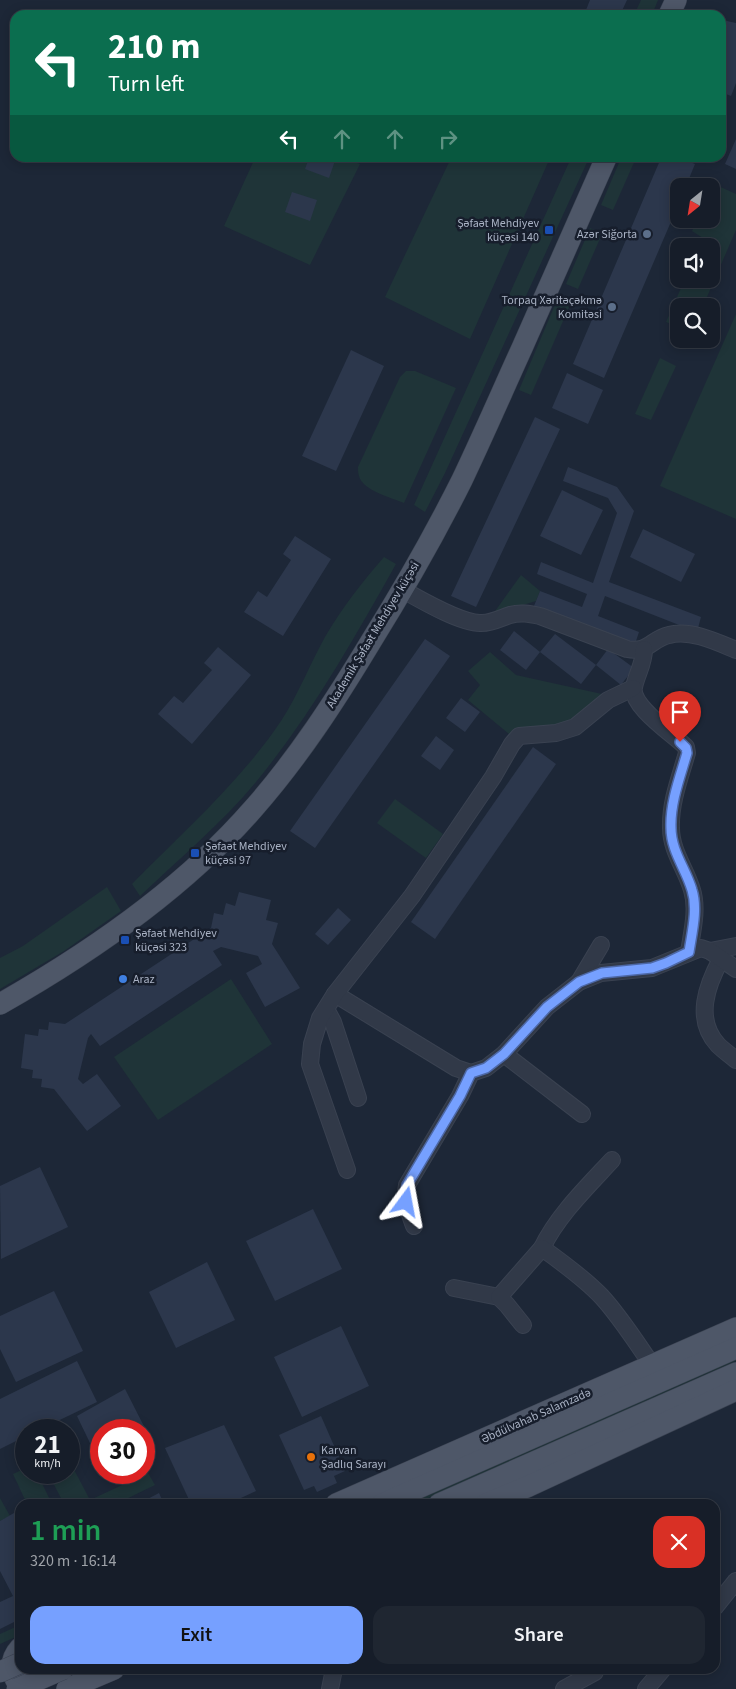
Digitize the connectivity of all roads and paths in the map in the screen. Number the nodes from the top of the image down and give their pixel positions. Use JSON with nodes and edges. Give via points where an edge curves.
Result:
{"nodes":[{"id":1,"x":604,"y":162,"type":"edge"},
{"id":2,"x":403,"y":590,"type":"junction"},
{"id":3,"x":644,"y":649,"type":"junction"},
{"id":4,"x":736,"y":650,"type":"edge"},
{"id":5,"x":633,"y":688,"type":"junction"},
{"id":6,"x":601,"y":946,"type":"dead end"},
{"id":7,"x":736,"y":946,"type":"edge"},
{"id":8,"x":689,"y":952,"type":"junction"},
{"id":9,"x":716,"y":955,"type":"junction"},
{"id":10,"x":736,"y":969,"type":"edge"},
{"id":11,"x":579,"y":982,"type":"junction"},
{"id":12,"x":335,"y":994,"type":"junction"},
{"id":13,"x":0,"y":1004,"type":"edge"},
{"id":14,"x":326,"y":1009,"type":"junction"},
{"id":15,"x":504,"y":1054,"type":"junction"},
{"id":16,"x":736,"y":1060,"type":"edge"},
{"id":17,"x":471,"y":1073,"type":"junction"},
{"id":18,"x":358,"y":1098,"type":"dead end"},
{"id":19,"x":582,"y":1114,"type":"dead end"},
{"id":20,"x":612,"y":1160,"type":"dead end"},
{"id":21,"x":347,"y":1170,"type":"dead end"},
{"id":22,"x":414,"y":1226,"type":"dead end"},
{"id":23,"x":542,"y":1248,"type":"junction"},
{"id":24,"x":454,"y":1288,"type":"dead end"},
{"id":25,"x":499,"y":1297,"type":"junction"},
{"id":26,"x":523,"y":1326,"type":"dead end"},
{"id":27,"x":736,"y":1328,"type":"edge"},
{"id":28,"x":736,"y":1348,"type":"edge"},
{"id":29,"x":652,"y":1365,"type":"junction"},
{"id":30,"x":736,"y":1373,"type":"edge"},
{"id":31,"x":736,"y":1390,"type":"edge"},
{"id":32,"x":347,"y":1499,"type":"edge"},
{"id":33,"x":393,"y":1499,"type":"edge"},
{"id":34,"x":450,"y":1499,"type":"edge"},
{"id":35,"x":498,"y":1499,"type":"edge"},
{"id":36,"x":736,"y":1581,"type":"edge"},
{"id":37,"x":720,"y":1601,"type":"edge"},
{"id":38,"x":15,"y":1644,"type":"edge"},
{"id":39,"x":0,"y":1651,"type":"edge"},
{"id":40,"x":15,"y":1656,"type":"edge"},
{"id":41,"x":15,"y":1665,"type":"edge"},
{"id":42,"x":0,"y":1672,"type":"edge"},
{"id":43,"x":52,"y":1674,"type":"edge"},
{"id":44,"x":102,"y":1674,"type":"edge"},
{"id":45,"x":333,"y":1674,"type":"edge"},
{"id":46,"x":591,"y":1674,"type":"edge"},
{"id":47,"x":659,"y":1674,"type":"edge"},
{"id":48,"x":17,"y":1689,"type":"edge"},
{"id":49,"x":22,"y":1689,"type":"edge"},
{"id":50,"x":67,"y":1689,"type":"edge"},
{"id":51,"x":330,"y":1689,"type":"edge"},
{"id":52,"x":564,"y":1689,"type":"edge"},
{"id":53,"x":646,"y":1689,"type":"edge"}],
"edges":[{"from":1,"to":2,"type":"main road","name":"Akademik Şəfaət Mehdiyev küçəsi","via":[[462,479]]},
{"from":2,"to":3,"type":"street","via":[[472,622],[482,624],[525,613],[627,649]]},
{"from":2,"to":13,"type":"main road","name":"Akademik Şəfaət Mehdiyev küçəsi","via":[[340,693],[253,809],[164,893],[93,946]]},
{"from":3,"to":4,"type":"street","via":[[668,635],[680,634],[709,638]]},
{"from":3,"to":5,"type":"street","via":[[643,665]]},
{"from":5,"to":8,"type":"street","via":[[642,708],[686,748],[670,828],[694,904]]},
{"from":5,"to":12,"type":"street","via":[[608,700],[575,727],[519,736],[412,896]]},
{"from":6,"to":11,"type":"street"},
{"from":7,"to":9,"type":"street"},
{"from":8,"to":9,"type":"street","via":[[701,948]]},
{"from":8,"to":11,"type":"street","via":[[652,968],[602,973]]},
{"from":9,"to":10,"type":"street"},
{"from":9,"to":16,"type":"street","via":[[705,999],[705,1016],[711,1036]]},
{"from":11,"to":15,"type":"street","via":[[547,1007]]},
{"from":12,"to":14,"type":"street"},
{"from":12,"to":17,"type":"street","via":[[456,1068]]},
{"from":14,"to":18,"type":"street"},
{"from":14,"to":21,"type":"street","via":[[312,1044],[310,1064]]},
{"from":15,"to":17,"type":"street","via":[[486,1068]]},
{"from":15,"to":19,"type":"street"},
{"from":17,"to":22,"type":"street","via":[[407,1185],[406,1202]]},
{"from":20,"to":23,"type":"street","via":[[575,1200]]},
{"from":23,"to":25,"type":"street"},
{"from":23,"to":29,"type":"street","via":[[601,1296]]},
{"from":24,"to":25,"type":"street"},
{"from":25,"to":26,"type":"street"},
{"from":27,"to":29,"type":"main road","name":"Əbdülvahab Salamzadə"},
{"from":28,"to":33,"type":"main road","name":"Əbdülvahab Salamzadə"},
{"from":29,"to":32,"type":"main road","name":"Əbdülvahab Salamzadə"},
{"from":30,"to":34,"type":"main road"},
{"from":31,"to":35,"type":"main road"},
{"from":36,"to":37,"type":"street"},
{"from":38,"to":39,"type":"main road"},
{"from":40,"to":49,"type":"main road","via":[[12,1673]]},
{"from":41,"to":42,"type":"main road","bridge":true},
{"from":43,"to":48,"type":"main road","bridge":true},
{"from":44,"to":50,"type":"main road"},
{"from":45,"to":51,"type":"street"},
{"from":46,"to":52,"type":"street"},
{"from":47,"to":53,"type":"street"}]}
